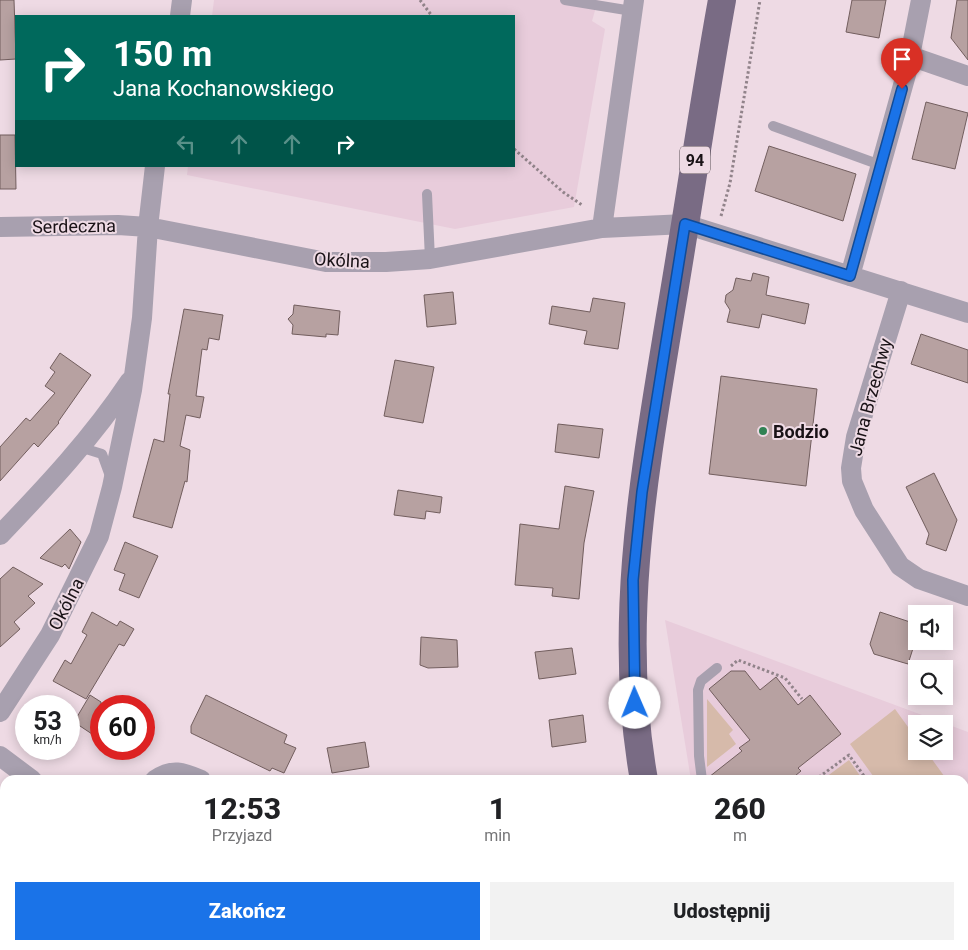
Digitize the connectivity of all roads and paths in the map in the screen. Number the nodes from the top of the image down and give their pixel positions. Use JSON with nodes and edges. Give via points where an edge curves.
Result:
{"nodes":[{"id":1,"x":182,"y":0,"type":"edge"},
{"id":2,"x":420,"y":0,"type":"edge"},
{"id":3,"x":565,"y":0,"type":"edge"},
{"id":4,"x":722,"y":0,"type":"edge"},
{"id":5,"x":760,"y":0,"type":"edge"},
{"id":6,"x":921,"y":0,"type":"edge"},
{"id":7,"x":633,"y":5,"type":"edge"},
{"id":8,"x":180,"y":15,"type":"edge"},
{"id":9,"x":431,"y":15,"type":"edge"},
{"id":10,"x":910,"y":56,"type":"junction"},
{"id":11,"x":968,"y":76,"type":"edge"},
{"id":12,"x":773,"y":126,"type":"dead end"},
{"id":13,"x":515,"y":150,"type":"edge"},
{"id":14,"x":883,"y":166,"type":"junction"},
{"id":15,"x":155,"y":167,"type":"edge"},
{"id":16,"x":427,"y":194,"type":"dead end"},
{"id":17,"x":582,"y":206,"type":"dead end"},
{"id":18,"x":720,"y":218,"type":"dead end"},
{"id":19,"x":685,"y":224,"type":"junction"},
{"id":20,"x":148,"y":227,"type":"junction"},
{"id":21,"x":0,"y":228,"type":"edge"},
{"id":22,"x":602,"y":228,"type":"junction"},
{"id":23,"x":430,"y":259,"type":"junction"},
{"id":24,"x":850,"y":276,"type":"junction"},
{"id":25,"x":901,"y":291,"type":"junction"},
{"id":26,"x":968,"y":313,"type":"edge"},
{"id":27,"x":134,"y":375,"type":"junction"},
{"id":28,"x":78,"y":452,"type":"junction"},
{"id":29,"x":112,"y":487,"type":"junction"},
{"id":30,"x":0,"y":535,"type":"edge"},
{"id":31,"x":968,"y":596,"type":"edge"},
{"id":32,"x":717,"y":668,"type":"joint"},
{"id":33,"x":802,"y":699,"type":"dead end"},
{"id":34,"x":0,"y":712,"type":"edge"},
{"id":35,"x":0,"y":756,"type":"edge"},
{"id":36,"x":25,"y":775,"type":"edge"},
{"id":37,"x":163,"y":775,"type":"edge"},
{"id":38,"x":190,"y":775,"type":"edge"},
{"id":39,"x":643,"y":775,"type":"edge"},
{"id":40,"x":701,"y":775,"type":"edge"},
{"id":41,"x":822,"y":775,"type":"edge"},
{"id":42,"x":863,"y":775,"type":"edge"}],
"edges":[{"from":1,"to":8,"type":"street"},
{"from":2,"to":9,"type":"path"},
{"from":3,"to":7,"type":"lane"},
{"from":4,"to":19,"type":"main road","number":"94"},
{"from":5,"to":18,"type":"path","via":[[730,183]]},
{"from":6,"to":10,"type":"street"},
{"from":7,"to":22,"type":"street"},
{"from":10,"to":11,"type":"street"},
{"from":10,"to":14,"type":"street"},
{"from":12,"to":14,"type":"lane"},
{"from":13,"to":17,"type":"path"},
{"from":14,"to":24,"type":"street"},
{"from":15,"to":20,"type":"street"},
{"from":16,"to":23,"type":"lane"},
{"from":19,"to":22,"type":"street","name":"Okólna"},
{"from":19,"to":24,"type":"street"},
{"from":19,"to":39,"type":"main road","number":"94","via":[[642,492],[633,580],[635,703]]},
{"from":20,"to":21,"type":"street","name":"Serdeczna"},
{"from":20,"to":23,"type":"street","name":"Okólna","via":[[326,262]]},
{"from":20,"to":27,"type":"street","name":"Okólna","via":[[142,318]]},
{"from":22,"to":23,"type":"street","name":"Okólna"},
{"from":24,"to":25,"type":"street"},
{"from":25,"to":26,"type":"street"},
{"from":25,"to":31,"type":"street","name":"Jana Brzechwy","via":[[856,437],[852,481],[864,510],[900,566],[919,579]]},
{"from":27,"to":28,"type":"street","name":"Okólna"},
{"from":27,"to":29,"type":"street","name":"Okólna"},
{"from":28,"to":29,"type":"lane","name":"Okólna","via":[[86,449],[102,454],[110,471]]},
{"from":28,"to":30,"type":"street","name":"Okólna"},
{"from":29,"to":34,"type":"street","name":"Okólna","via":[[98,536],[75,589],[38,658]]},
{"from":32,"to":33,"type":"path","via":[[729,668],[738,660],[785,678]]},
{"from":32,"to":40,"type":"lane","via":[[701,681],[698,690]]},
{"from":35,"to":36,"type":"street"},
{"from":37,"to":38,"type":"street","via":[[170,771]]},
{"from":41,"to":42,"type":"path","via":[[849,755]]}]}
